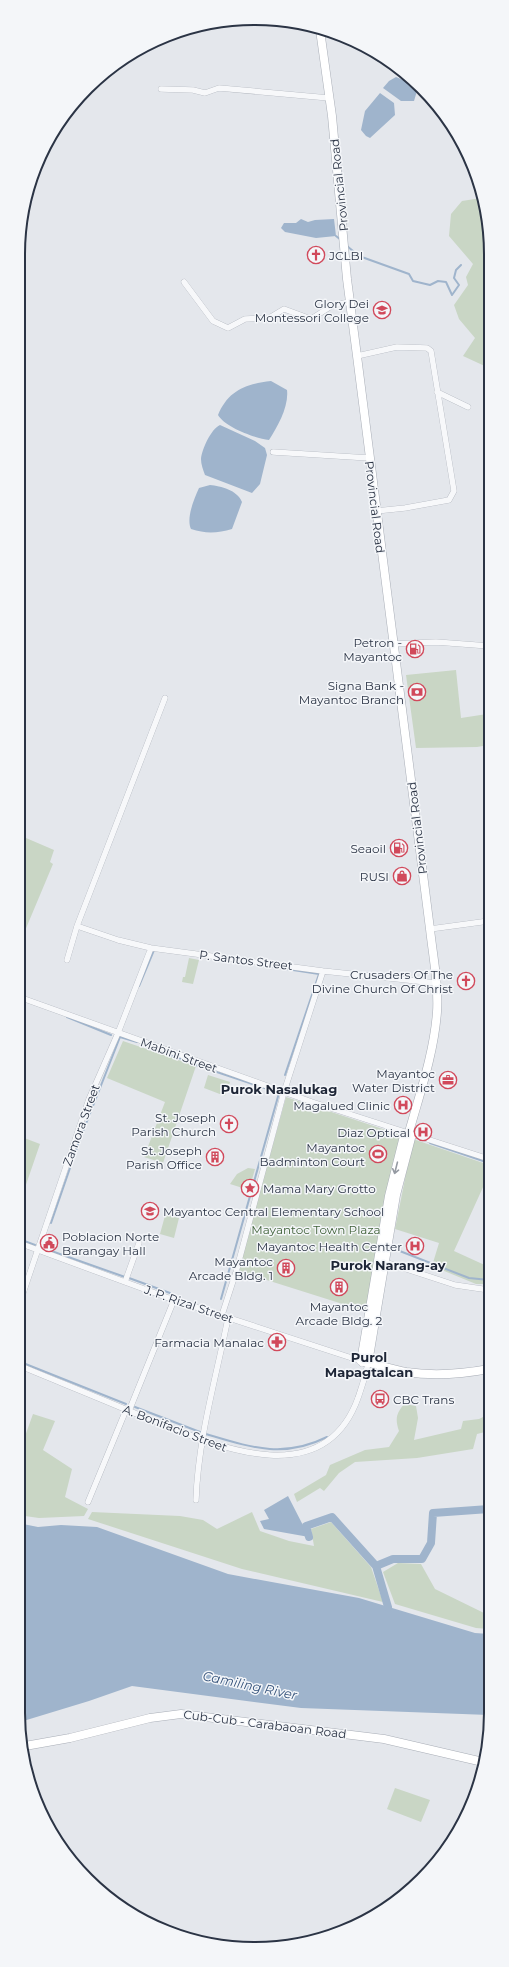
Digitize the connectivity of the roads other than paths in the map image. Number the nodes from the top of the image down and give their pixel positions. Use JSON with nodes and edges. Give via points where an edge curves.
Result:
{"nodes":[{"id":1,"x":321,"y":35,"type":"edge"},
{"id":2,"x":161,"y":89,"type":"dead end"},
{"id":3,"x":329,"y":98,"type":"junction"},
{"id":4,"x":184,"y":282,"type":"dead end"},
{"id":5,"x":350,"y":302,"type":"junction"},
{"id":6,"x":356,"y":356,"type":"junction"},
{"id":7,"x":437,"y":392,"type":"junction"},
{"id":8,"x":468,"y":407,"type":"dead end"},
{"id":9,"x":273,"y":452,"type":"dead end"},
{"id":10,"x":369,"y":458,"type":"junction"},
{"id":11,"x":376,"y":511,"type":"junction"},
{"id":12,"x":392,"y":644,"type":"junction"},
{"id":13,"x":484,"y":646,"type":"edge"},
{"id":14,"x":165,"y":698,"type":"dead end"},
{"id":15,"x":484,"y":922,"type":"edge"},
{"id":16,"x":77,"y":926,"type":"junction"},
{"id":17,"x":430,"y":929,"type":"junction"},
{"id":18,"x":151,"y":948,"type":"junction"},
{"id":19,"x":67,"y":960,"type":"dead end"},
{"id":20,"x":323,"y":971,"type":"junction"},
{"id":21,"x":436,"y":983,"type":"junction"},
{"id":22,"x":25,"y":999,"type":"edge"},
{"id":23,"x":118,"y":1033,"type":"junction"},
{"id":24,"x":284,"y":1092,"type":"junction"},
{"id":25,"x":408,"y":1132,"type":"junction"},
{"id":26,"x":484,"y":1158,"type":"edge"},
{"id":27,"x":139,"y":1243,"type":"dead end"},
{"id":28,"x":25,"y":1245,"type":"edge"},
{"id":29,"x":37,"y":1250,"type":"junction"},
{"id":30,"x":381,"y":1261,"type":"junction"},
{"id":31,"x":125,"y":1282,"type":"junction"},
{"id":32,"x":25,"y":1287,"type":"edge"},
{"id":33,"x":484,"y":1289,"type":"edge"},
{"id":34,"x":174,"y":1300,"type":"junction"},
{"id":35,"x":222,"y":1316,"type":"junction"},
{"id":36,"x":228,"y":1318,"type":"junction"},
{"id":37,"x":364,"y":1362,"type":"junction"},
{"id":38,"x":25,"y":1368,"type":"edge"},
{"id":39,"x":484,"y":1370,"type":"edge"},
{"id":40,"x":128,"y":1410,"type":"junction"},
{"id":41,"x":202,"y":1440,"type":"junction"},
{"id":42,"x":196,"y":1500,"type":"dead end"},
{"id":43,"x":88,"y":1502,"type":"dead end"},
{"id":44,"x":27,"y":1746,"type":"edge"},
{"id":45,"x":479,"y":1761,"type":"edge"}],
"edges":[{"from":1,"to":3,"type":"main road","name":"Provincial Road"},
{"from":2,"to":3,"type":"street","via":[[205,93],[219,88]]},
{"from":3,"to":5,"type":"main road","name":"Provincial Road"},
{"from":4,"to":5,"type":"street","via":[[213,320],[228,328],[245,318],[269,318],[284,309],[311,319],[333,305]]},
{"from":5,"to":6,"type":"main road","name":"Provincial Road"},
{"from":6,"to":7,"type":"street","via":[[397,347],[427,348],[431,351]]},
{"from":6,"to":10,"type":"main road","name":"Provincial Road"},
{"from":7,"to":8,"type":"street"},
{"from":7,"to":11,"type":"street","via":[[454,491],[452,496],[449,500]]},
{"from":9,"to":10,"type":"street"},
{"from":10,"to":11,"type":"main road","name":"Provincial Road"},
{"from":11,"to":12,"type":"main road","name":"Provincial Road"},
{"from":12,"to":13,"type":"street","via":[[436,642]]},
{"from":12,"to":17,"type":"main road","name":"Provincial Road"},
{"from":14,"to":16,"type":"street"},
{"from":15,"to":17,"type":"street"},
{"from":16,"to":18,"type":"street","name":"P. Santos Street"},
{"from":16,"to":19,"type":"street"},
{"from":17,"to":21,"type":"main road","name":"Provincial Road"},
{"from":18,"to":20,"type":"street","name":"P. Santos Street"},
{"from":18,"to":23,"type":"street","name":"Zamora Street"},
{"from":20,"to":21,"type":"street","name":"P. Santos Street"},
{"from":20,"to":24,"type":"street"},
{"from":21,"to":25,"type":"main road","name":"Provincial Road","via":[[437,1012],[434,1035]]},
{"from":22,"to":23,"type":"street","name":"Mabini Street"},
{"from":23,"to":24,"type":"street","name":"Mabini Street"},
{"from":23,"to":29,"type":"street","name":"Zamora Street","via":[[90,1099]]},
{"from":24,"to":25,"type":"street","name":"Mabini Street"},
{"from":24,"to":35,"type":"street"},
{"from":25,"to":26,"type":"street","name":"Mabini Street"},
{"from":25,"to":30,"type":"main road","name":"Provincial Road","via":[[411,1138],[393,1193]]},
{"from":27,"to":31,"type":"street"},
{"from":28,"to":29,"type":"street","name":"J. P. Rizal Street"},
{"from":29,"to":31,"type":"street","name":"J. P. Rizal Street"},
{"from":29,"to":32,"type":"street","name":"Zamora Street"},
{"from":30,"to":33,"type":"street","via":[[455,1285]]},
{"from":30,"to":37,"type":"main road","name":"Provincial Road"},
{"from":31,"to":34,"type":"street","name":"J. P. Rizal Street"},
{"from":34,"to":35,"type":"street","name":"J. P. Rizal Street"},
{"from":34,"to":40,"type":"street"},
{"from":35,"to":36,"type":"street","name":"J. P. Rizal Street"},
{"from":36,"to":37,"type":"street","name":"J. P. Rizal Street"},
{"from":36,"to":41,"type":"street"},
{"from":37,"to":39,"type":"main road","via":[[405,1372],[428,1374]]},
{"from":37,"to":41,"type":"street","name":"A. Bonifacio Street","via":[[366,1371],[346,1423],[330,1440],[314,1448],[285,1455],[257,1454]]},
{"from":38,"to":40,"type":"street","name":"A. Bonifacio Street"},
{"from":40,"to":41,"type":"street","name":"A. Bonifacio Street"},
{"from":40,"to":43,"type":"street"},
{"from":41,"to":42,"type":"street"},
{"from":44,"to":45,"type":"main road","name":"Cub-Cub - Carabaoan Road","via":[[150,1718],[182,1714],[379,1738]]}]}
